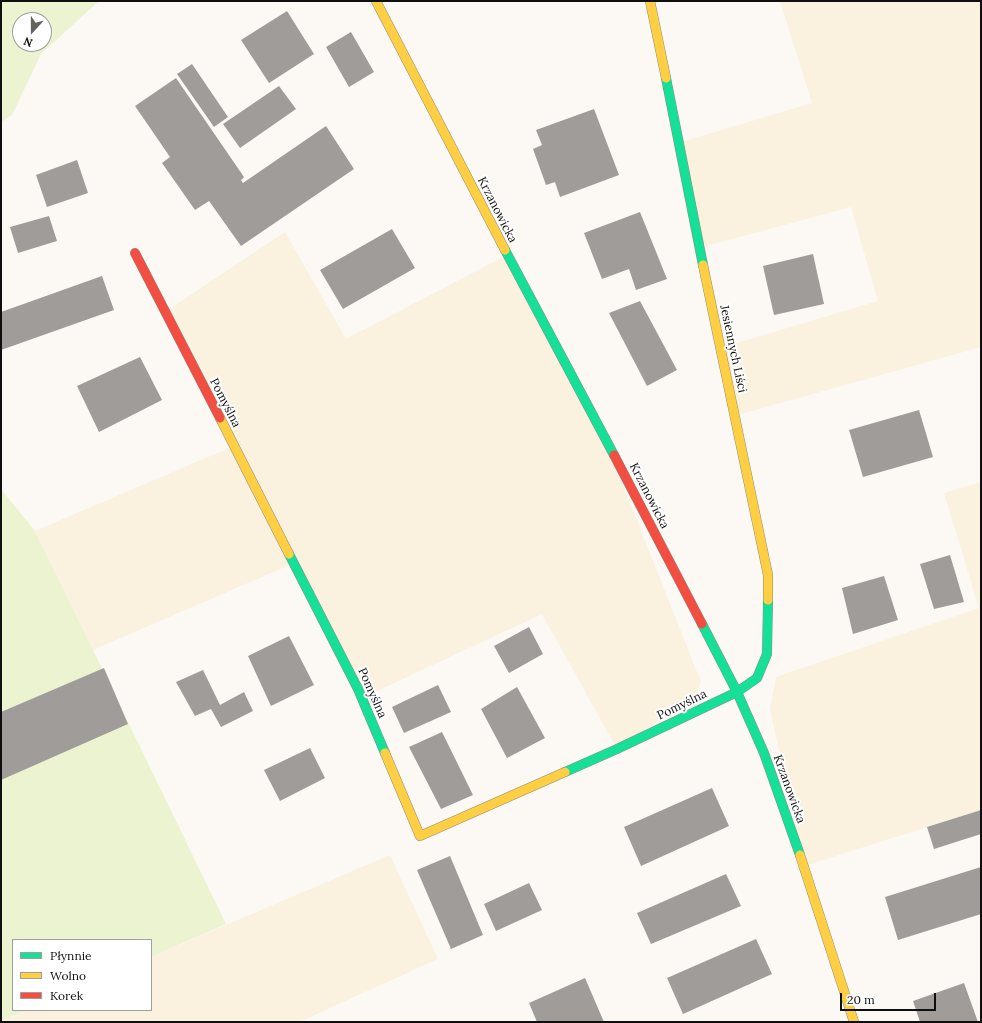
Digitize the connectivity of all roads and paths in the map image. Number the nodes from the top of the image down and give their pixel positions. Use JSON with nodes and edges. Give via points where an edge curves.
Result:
{"nodes":[{"id":1,"x":376,"y":1,"type":"edge"},
{"id":2,"x":650,"y":1,"type":"edge"},
{"id":3,"x":135,"y":253,"type":"dead end"},
{"id":4,"x":737,"y":692,"type":"junction"},
{"id":5,"x":854,"y":1022,"type":"edge"}],
"edges":[{"from":1,"to":4,"type":"street","name":"Krzanowicka"},
{"from":2,"to":4,"type":"street","name":"Jesiennych Liści","via":[[768,575],[767,654],[757,678]]},
{"from":3,"to":4,"type":"street","name":"Pomyślna","via":[[358,689],[420,836],[617,749]]},
{"from":4,"to":5,"type":"street","name":"Krzanowicka","via":[[764,754],[801,858]]}]}
